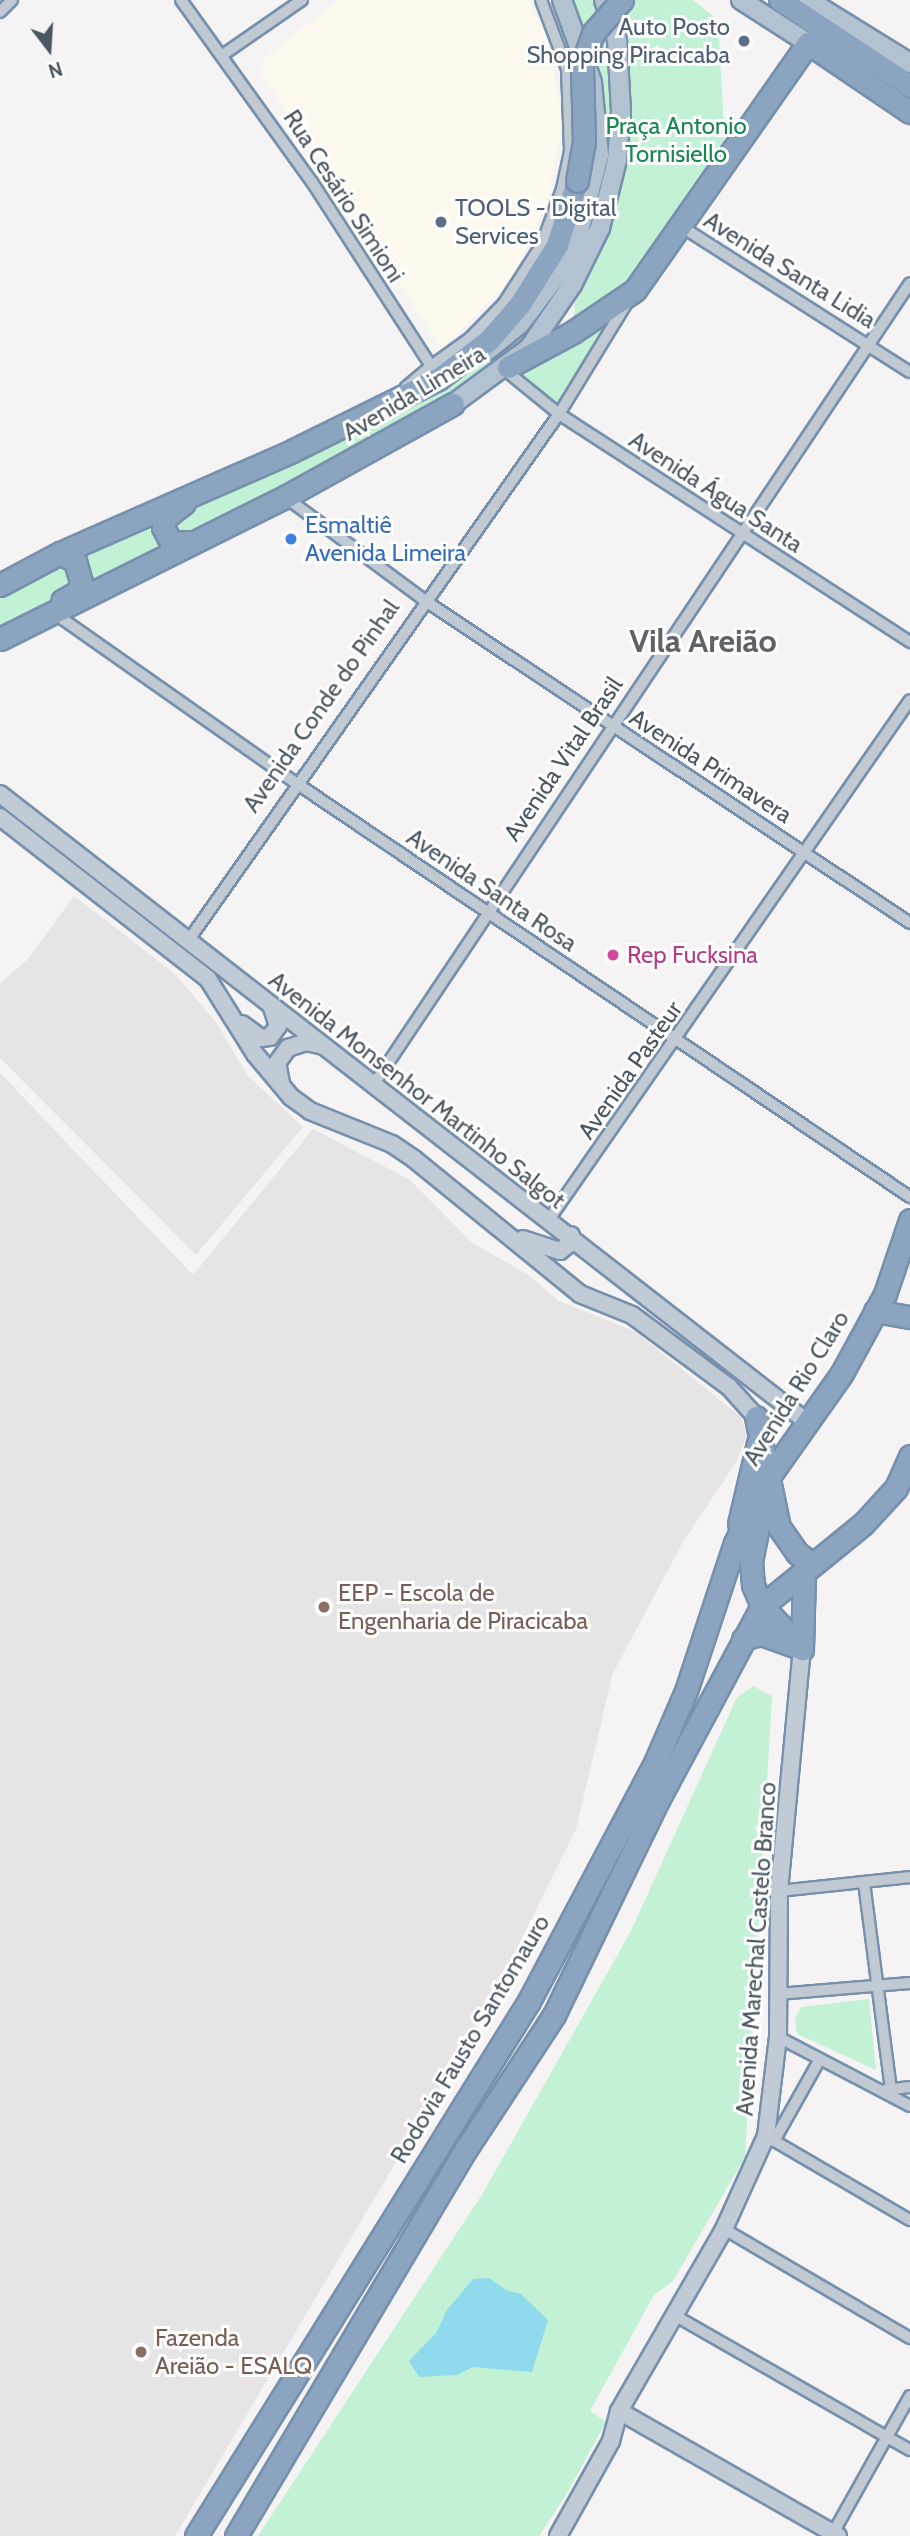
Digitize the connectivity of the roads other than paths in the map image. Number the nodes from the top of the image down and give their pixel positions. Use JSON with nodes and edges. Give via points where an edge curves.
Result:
{"nodes":[{"id":1,"x":12,"y":0,"type":"edge"},
{"id":2,"x":181,"y":0,"type":"edge"},
{"id":3,"x":302,"y":0,"type":"edge"},
{"id":4,"x":541,"y":0,"type":"edge"},
{"id":5,"x":562,"y":0,"type":"edge"},
{"id":6,"x":604,"y":0,"type":"edge"},
{"id":7,"x":622,"y":0,"type":"edge"},
{"id":8,"x":741,"y":0,"type":"edge"},
{"id":9,"x":780,"y":0,"type":"edge"},
{"id":10,"x":808,"y":0,"type":"edge"},
{"id":11,"x":0,"y":12,"type":"edge"},
{"id":12,"x":808,"y":43,"type":"junction"},
{"id":13,"x":224,"y":54,"type":"junction"},
{"id":14,"x":910,"y":63,"type":"edge"},
{"id":15,"x":910,"y":86,"type":"edge"},
{"id":16,"x":910,"y":112,"type":"edge"},
{"id":17,"x":682,"y":227,"type":"junction"},
{"id":18,"x":910,"y":283,"type":"edge"},
{"id":19,"x":635,"y":290,"type":"junction"},
{"id":20,"x":870,"y":344,"type":"junction"},
{"id":21,"x":506,"y":369,"type":"junction"},
{"id":22,"x":910,"y":372,"type":"edge"},
{"id":23,"x":435,"y":373,"type":"junction"},
{"id":24,"x":453,"y":404,"type":"joint"},
{"id":25,"x":559,"y":414,"type":"junction"},
{"id":26,"x":222,"y":480,"type":"junction"},
{"id":27,"x":285,"y":497,"type":"junction"},
{"id":28,"x":741,"y":533,"type":"junction"},
{"id":29,"x":194,"y":542,"type":"junction"},
{"id":30,"x":60,"y":553,"type":"junction"},
{"id":31,"x":0,"y":585,"type":"edge"},
{"id":32,"x":427,"y":602,"type":"junction"},
{"id":33,"x":54,"y":613,"type":"junction"},
{"id":34,"x":0,"y":639,"type":"edge"},
{"id":35,"x":910,"y":642,"type":"edge"},
{"id":36,"x":910,"y":700,"type":"edge"},
{"id":37,"x":610,"y":726,"type":"junction"},
{"id":38,"x":296,"y":783,"type":"junction"},
{"id":39,"x":0,"y":794,"type":"edge"},
{"id":40,"x":0,"y":817,"type":"edge"},
{"id":41,"x":66,"y":842,"type":"junction"},
{"id":42,"x":807,"y":852,"type":"junction"},
{"id":43,"x":53,"y":859,"type":"junction"},
{"id":44,"x":486,"y":911,"type":"junction"},
{"id":45,"x":910,"y":923,"type":"edge"},
{"id":46,"x":187,"y":941,"type":"junction"},
{"id":47,"x":272,"y":1007,"type":"junction"},
{"id":48,"x":229,"y":1009,"type":"junction"},
{"id":49,"x":678,"y":1039,"type":"junction"},
{"id":50,"x":326,"y":1046,"type":"junction"},
{"id":51,"x":282,"y":1083,"type":"junction"},
{"id":52,"x":372,"y":1087,"type":"junction"},
{"id":53,"x":910,"y":1197,"type":"edge"},
{"id":54,"x":910,"y":1220,"type":"edge"},
{"id":55,"x":548,"y":1221,"type":"junction"},
{"id":56,"x":511,"y":1234,"type":"junction"},
{"id":57,"x":571,"y":1235,"type":"junction"},
{"id":58,"x":875,"y":1311,"type":"junction"},
{"id":59,"x":910,"y":1317,"type":"edge"},
{"id":60,"x":756,"y":1417,"type":"junction"},
{"id":61,"x":807,"y":1422,"type":"junction"},
{"id":62,"x":910,"y":1456,"type":"edge"},
{"id":63,"x":768,"y":1478,"type":"junction"},
{"id":64,"x":735,"y":1543,"type":"junction"},
{"id":65,"x":808,"y":1567,"type":"junction"},
{"id":66,"x":762,"y":1606,"type":"junction"},
{"id":67,"x":743,"y":1639,"type":"junction"},
{"id":68,"x":803,"y":1649,"type":"junction"},
{"id":69,"x":910,"y":1877,"type":"edge"},
{"id":70,"x":864,"y":1882,"type":"junction"},
{"id":71,"x":779,"y":1891,"type":"junction"},
{"id":72,"x":910,"y":1983,"type":"edge"},
{"id":73,"x":877,"y":1986,"type":"junction"},
{"id":74,"x":778,"y":1994,"type":"junction"},
{"id":75,"x":778,"y":2037,"type":"junction"},
{"id":76,"x":820,"y":2059,"type":"junction"},
{"id":77,"x":910,"y":2087,"type":"edge"},
{"id":78,"x":886,"y":2090,"type":"junction"},
{"id":79,"x":910,"y":2106,"type":"edge"},
{"id":80,"x":770,"y":2138,"type":"junction"},
{"id":81,"x":910,"y":2220,"type":"edge"},
{"id":82,"x":724,"y":2229,"type":"junction"},
{"id":83,"x":674,"y":2315,"type":"junction"},
{"id":84,"x":910,"y":2338,"type":"edge"},
{"id":85,"x":910,"y":2396,"type":"edge"},
{"id":86,"x":619,"y":2411,"type":"junction"},
{"id":87,"x":887,"y":2438,"type":"junction"},
{"id":88,"x":910,"y":2450,"type":"edge"},
{"id":89,"x":836,"y":2535,"type":"edge"},
{"id":90,"x":196,"y":2536,"type":"edge"},
{"id":91,"x":236,"y":2536,"type":"edge"},
{"id":92,"x":558,"y":2536,"type":"edge"}],
"edges":[{"from":1,"to":11,"type":"street"},
{"from":2,"to":13,"type":"street","name":"Rua Cesário Simioni"},
{"from":3,"to":13,"type":"street"},
{"from":4,"to":23,"type":"street","via":[[567,69],[570,150],[562,190],[542,244],[504,303]]},
{"from":5,"to":23,"type":"main road","name":"Avenida Limeira","via":[[585,58],[598,110],[599,155],[577,240],[561,270],[520,324],[484,353]]},
{"from":6,"to":21,"type":"main road","name":"Avenida Limeira","via":[[617,40],[621,111],[617,159],[600,228],[551,318]]},
{"from":7,"to":23,"type":"highway","name":"Avenida Limeira","bridge":true,"via":[[593,33],[582,64],[584,143],[557,245],[520,304],[489,340]]},
{"from":8,"to":12,"type":"main road"},
{"from":9,"to":15,"type":"highway"},
{"from":10,"to":14,"type":"main road"},
{"from":12,"to":16,"type":"highway"},
{"from":12,"to":17,"type":"highway","name":"Avenida Conde do Pinhal"},
{"from":13,"to":23,"type":"street","name":"Rua Cesário Simioni"},
{"from":17,"to":19,"type":"highway","name":"Avenida Conde do Pinhal"},
{"from":17,"to":20,"type":"street","name":"Avenida Santa Lidia"},
{"from":18,"to":20,"type":"street","name":"Avenida Vital Brasil"},
{"from":19,"to":21,"type":"highway","name":"Avenida Conde do Pinhal"},
{"from":19,"to":25,"type":"street","name":"Avenida Conde do Pinhal"},
{"from":20,"to":22,"type":"street","name":"Avenida Santa Lidia"},
{"from":20,"to":28,"type":"street","name":"Avenida Vital Brasil"},
{"from":21,"to":24,"type":"main road","name":"Avenida Limeira"},
{"from":21,"to":25,"type":"street","name":"Avenida Água Santa"},
{"from":23,"to":26,"type":"highway","name":"Avenida Limeira","via":[[384,408]]},
{"from":24,"to":27,"type":"highway","name":"Avenida Limeira"},
{"from":25,"to":28,"type":"street","name":"Avenida Água Santa"},
{"from":25,"to":32,"type":"street","name":"Avenida Conde do Pinhal"},
{"from":26,"to":29,"type":"highway","via":[[165,518],[163,527],[171,543]]},
{"from":26,"to":30,"type":"highway","name":"Avenida Limeira"},
{"from":27,"to":29,"type":"highway","name":"Avenida Limeira"},
{"from":27,"to":32,"type":"street","name":"Avenida Primavera"},
{"from":28,"to":35,"type":"street","name":"Avenida Água Santa"},
{"from":28,"to":37,"type":"street","name":"Avenida Vital Brasil"},
{"from":29,"to":33,"type":"highway","name":"Avenida Limeira"},
{"from":30,"to":31,"type":"highway","name":"Avenida Limeira"},
{"from":30,"to":34,"type":"highway","via":[[76,564],[81,582],[78,592]]},
{"from":32,"to":37,"type":"street","name":"Avenida Primavera"},
{"from":32,"to":38,"type":"street","name":"Avenida Conde do Pinhal"},
{"from":33,"to":34,"type":"highway","name":"Avenida Limeira"},
{"from":33,"to":38,"type":"street","name":"Avenida Santa Rosa"},
{"from":36,"to":42,"type":"street","name":"Avenida Pasteur"},
{"from":37,"to":42,"type":"street","name":"Avenida Primavera"},
{"from":37,"to":44,"type":"street","name":"Avenida Vital Brasil"},
{"from":38,"to":44,"type":"street","name":"Avenida Santa Rosa"},
{"from":38,"to":46,"type":"street","name":"Avenida Conde do Pinhal"},
{"from":39,"to":41,"type":"main road","name":"Avenida Monsenhor Martinho Salgot"},
{"from":40,"to":43,"type":"main road"},
{"from":41,"to":43,"type":"main road"},
{"from":41,"to":46,"type":"main road","name":"Avenida Monsenhor Martinho Salgot"},
{"from":42,"to":45,"type":"street","name":"Avenida Primavera"},
{"from":42,"to":49,"type":"street","name":"Avenida Pasteur"},
{"from":43,"to":48,"type":"main road","via":[[208,979]]},
{"from":44,"to":49,"type":"street","name":"Avenida Santa Rosa"},
{"from":44,"to":52,"type":"street","name":"Avenida Vital Brasil"},
{"from":46,"to":47,"type":"main road","name":"Avenida Monsenhor Martinho Salgot"},
{"from":47,"to":48,"type":"main road","via":[[278,1026],[270,1037],[261,1038]]},
{"from":47,"to":50,"type":"main road","name":"Avenida Monsenhor Martinho Salgot"},
{"from":48,"to":51,"type":"main road","via":[[255,1054]]},
{"from":49,"to":53,"type":"street","name":"Avenida Santa Rosa"},
{"from":49,"to":55,"type":"street","name":"Avenida Pasteur"},
{"from":50,"to":51,"type":"main road","via":[[306,1042],[288,1048],[277,1063]]},
{"from":50,"to":52,"type":"main road","name":"Avenida Monsenhor Martinho Salgot"},
{"from":51,"to":56,"type":"main road","via":[[310,1111],[403,1152]]},
{"from":52,"to":55,"type":"main road","name":"Avenida Monsenhor Martinho Salgot"},
{"from":54,"to":58,"type":"highway","name":"Avenida Rio Claro"},
{"from":55,"to":57,"type":"main road","name":"Avenida Monsenhor Martinho Salgot"},
{"from":56,"to":57,"type":"main road","via":[[560,1251]]},
{"from":56,"to":60,"type":"main road","via":[[580,1294],[632,1315],[693,1360],[748,1404]]},
{"from":57,"to":61,"type":"main road","name":"Avenida Monsenhor Martinho Salgot"},
{"from":58,"to":59,"type":"highway"},
{"from":58,"to":61,"type":"highway","name":"Avenida Rio Claro","via":[[842,1373]]},
{"from":60,"to":63,"type":"highway"},
{"from":60,"to":64,"type":"highway","via":[[759,1440]]},
{"from":61,"to":63,"type":"highway","name":"Avenida Rio Claro"},
{"from":62,"to":65,"type":"highway","via":[[885,1501]]},
{"from":63,"to":64,"type":"highway","name":"Avenida Rio Claro"},
{"from":63,"to":65,"type":"highway","via":[[786,1541]]},
{"from":63,"to":66,"type":"highway","via":[[751,1562]]},
{"from":64,"to":90,"type":"highway","name":"Rodovia Fausto Santomauro","via":[[686,1691],[655,1763],[529,2001]]},
{"from":65,"to":66,"type":"highway"},
{"from":65,"to":68,"type":"highway"},
{"from":66,"to":67,"type":"highway"},
{"from":66,"to":68,"type":"highway"},
{"from":67,"to":68,"type":"highway","via":[[761,1634]]},
{"from":67,"to":91,"type":"highway","via":[[658,1800],[554,2015],[466,2149]]},
{"from":68,"to":71,"type":"main road","name":"Avenida Marechal Castelo Branco"},
{"from":69,"to":70,"type":"street"},
{"from":70,"to":71,"type":"street"},
{"from":70,"to":73,"type":"street"},
{"from":71,"to":74,"type":"main road","name":"Avenida Marechal Castelo Branco"},
{"from":72,"to":73,"type":"street"},
{"from":73,"to":74,"type":"street"},
{"from":73,"to":78,"type":"street"},
{"from":74,"to":75,"type":"main road","name":"Avenida Marechal Castelo Branco"},
{"from":75,"to":76,"type":"street"},
{"from":75,"to":80,"type":"main road","name":"Avenida Marechal Castelo Branco"},
{"from":76,"to":78,"type":"street"},
{"from":76,"to":80,"type":"street","name":"Avenida Marechal Castelo Branco"},
{"from":77,"to":78,"type":"street"},
{"from":78,"to":79,"type":"street"},
{"from":80,"to":81,"type":"street"},
{"from":80,"to":82,"type":"main road","name":"Avenida Marechal Castelo Branco"},
{"from":82,"to":83,"type":"main road","name":"Avenida Marechal Castelo Branco"},
{"from":82,"to":84,"type":"street"},
{"from":83,"to":86,"type":"main road","name":"Avenida Marechal Castelo Branco"},
{"from":83,"to":87,"type":"street"},
{"from":85,"to":87,"type":"street"},
{"from":86,"to":89,"type":"main road"},
{"from":86,"to":92,"type":"main road","name":"Avenida Marechal Castelo Branco","via":[[611,2441]]},
{"from":87,"to":88,"type":"street"},
{"from":87,"to":89,"type":"street"}]}
